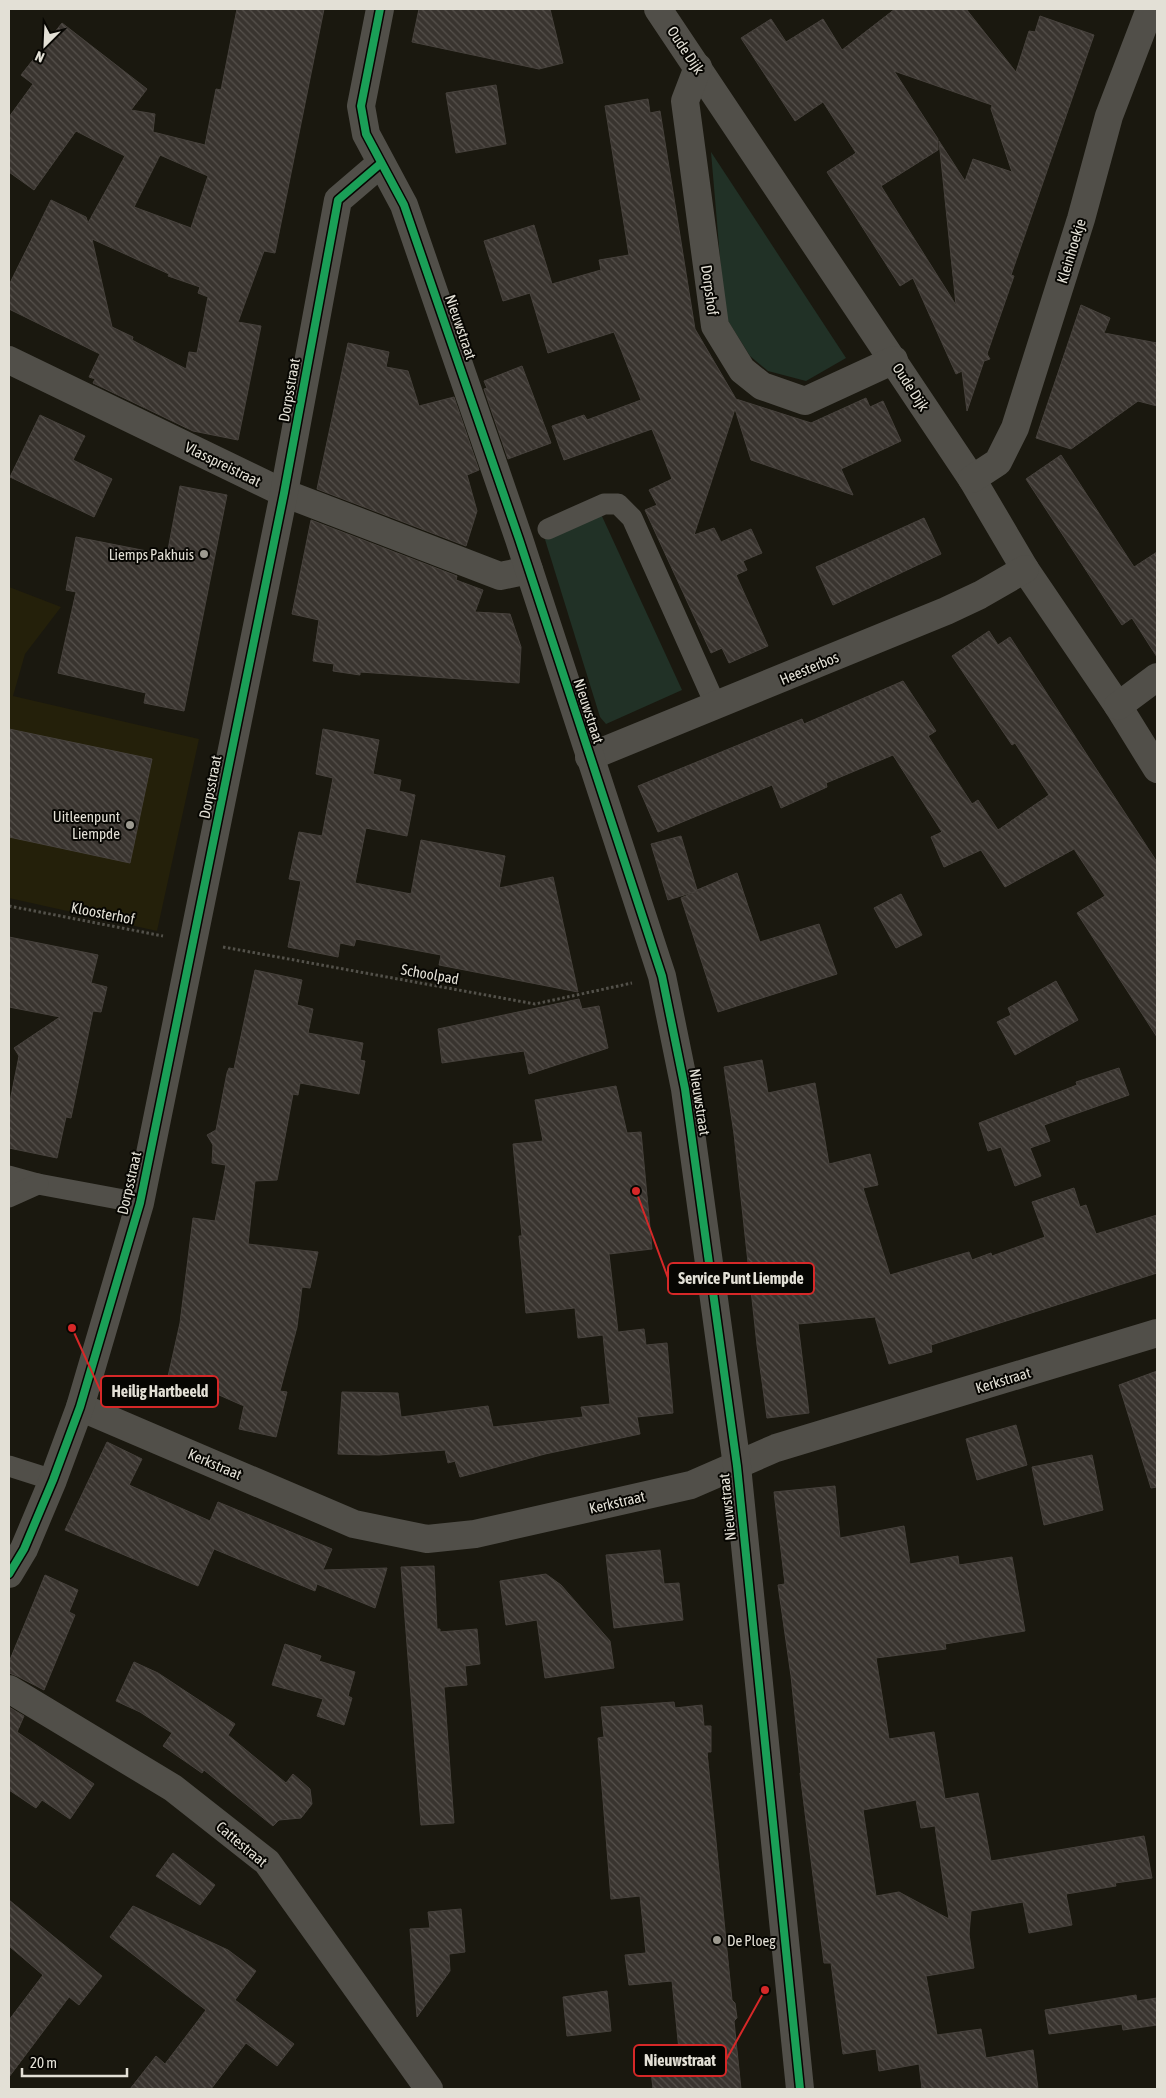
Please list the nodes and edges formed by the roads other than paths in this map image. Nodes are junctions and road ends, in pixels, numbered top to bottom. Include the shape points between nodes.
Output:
1 (380, 9) edge
2 (658, 9) edge
3 (1150, 9) edge
4 (698, 67) junction
5 (380, 164) junction
6 (9, 360) edge
7 (894, 360) junction
8 (972, 479) junction
9 (284, 493) junction
10 (548, 529) dead end
11 (1024, 569) junction
12 (529, 570) junction
13 (1157, 677) edge
14 (716, 706) junction
15 (1118, 706) junction
16 (589, 757) junction
17 (1157, 769) edge
18 (9, 1176) edge
19 (38, 1184) junction
20 (9, 1197) edge
21 (140, 1202) junction
22 (1157, 1333) edge
23 (80, 1407) junction
24 (9, 1466) edge
25 (737, 1466) junction
26 (53, 1480) junction
27 (9, 1574) edge
28 (9, 1689) edge
29 (429, 2089) edge
30 (800, 2089) edge

1 - 5 street via 361,106 366,134
2 - 4 street, Oude Dijk
3 - 8 street, Kleinhoekje via 1109,116 1081,219 1014,428 998,462
4 - 7 street, Oude Dijk
4 - 7 street, Dorpshof via 685,101 715,326 742,370 762,386 805,401
5 - 9 street, Dorpsstraat via 338,200
5 - 12 street, Nieuwstraat via 404,205
6 - 9 street, Vlasspreistraat
7 - 8 street, Oude Dijk
8 - 11 street, Oude Dijk
9 - 12 street, Vlasspreistraat via 500,576
9 - 21 street, Dorpsstraat
10 - 14 lane via 604,504 618,504 632,518
11 - 14 street, Heesterbos via 980,596
11 - 15 street, Oude Dijk
12 - 16 street, Nieuwstraat
13 - 15 street
14 - 16 street, Heesterbos
15 - 17 street, Oude Dijk
16 - 25 street, Nieuwstraat via 662,976 685,1089
18 - 19 lane
19 - 20 lane
19 - 21 lane
21 - 23 street, Dorpsstraat
22 - 25 street, Kerkstraat via 776,1448
23 - 25 street, Kerkstraat via 354,1524 427,1539 475,1534 682,1487
23 - 26 street, Dorpsstraat
24 - 26 lane
25 - 30 street, Nieuwstraat
26 - 27 street, Dorpsstraat via 24,1549
28 - 29 street, Cattestraat via 173,1788 267,1862

